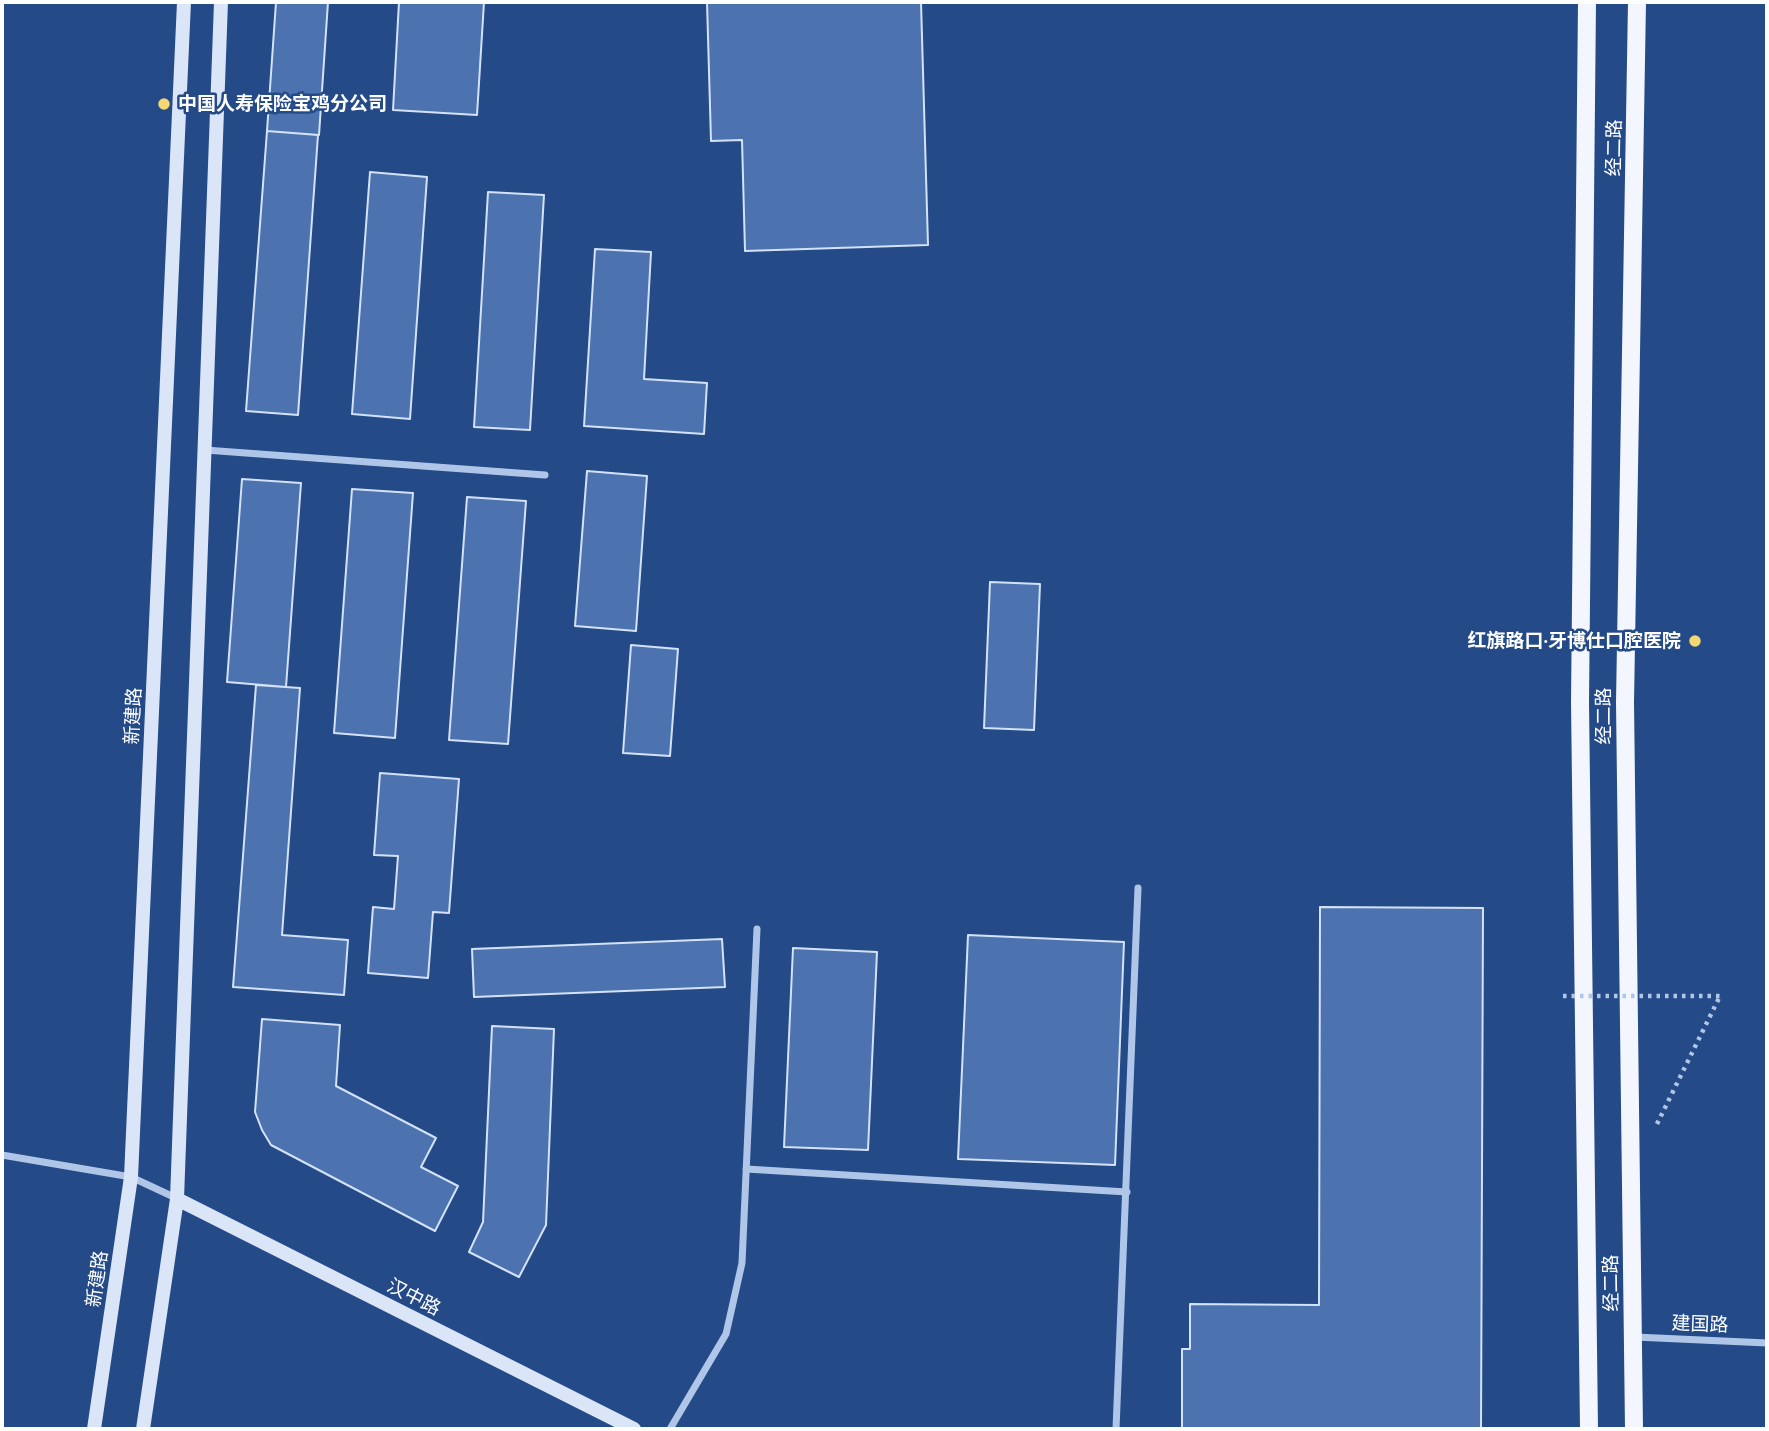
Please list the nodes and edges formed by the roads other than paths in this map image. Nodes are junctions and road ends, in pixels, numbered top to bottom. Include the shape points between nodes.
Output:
1 (184, 2) edge
2 (221, 2) edge
3 (1587, 2) edge
4 (1637, 2) edge
5 (205, 450) junction
6 (545, 475) dead end
7 (1138, 888) dead end
8 (757, 929) dead end
9 (2, 1155) edge
10 (746, 1169) junction
11 (131, 1177) junction
12 (1127, 1192) junction
13 (177, 1199) junction
14 (1632, 1337) junction
15 (1767, 1343) edge
16 (94, 1429) edge
17 (143, 1429) edge
18 (634, 1429) edge
19 (670, 1429) edge
20 (1116, 1429) edge
21 (1589, 1429) edge
22 (1634, 1429) edge

1 - 11 main road, 新建路
2 - 5 main road
3 - 21 main road, 经二路 via 1580,702
4 - 14 main road, 经二路 via 1625,702
5 - 6 street
5 - 13 main road
7 - 12 street
8 - 10 street
9 - 11 street
10 - 12 street
10 - 19 street via 742,1263 726,1334
11 - 13 street
11 - 16 main road, 新建路
12 - 20 street
13 - 17 main road
13 - 18 main road, 汉中路
14 - 15 street, 建国路
14 - 22 main road, 经二路

